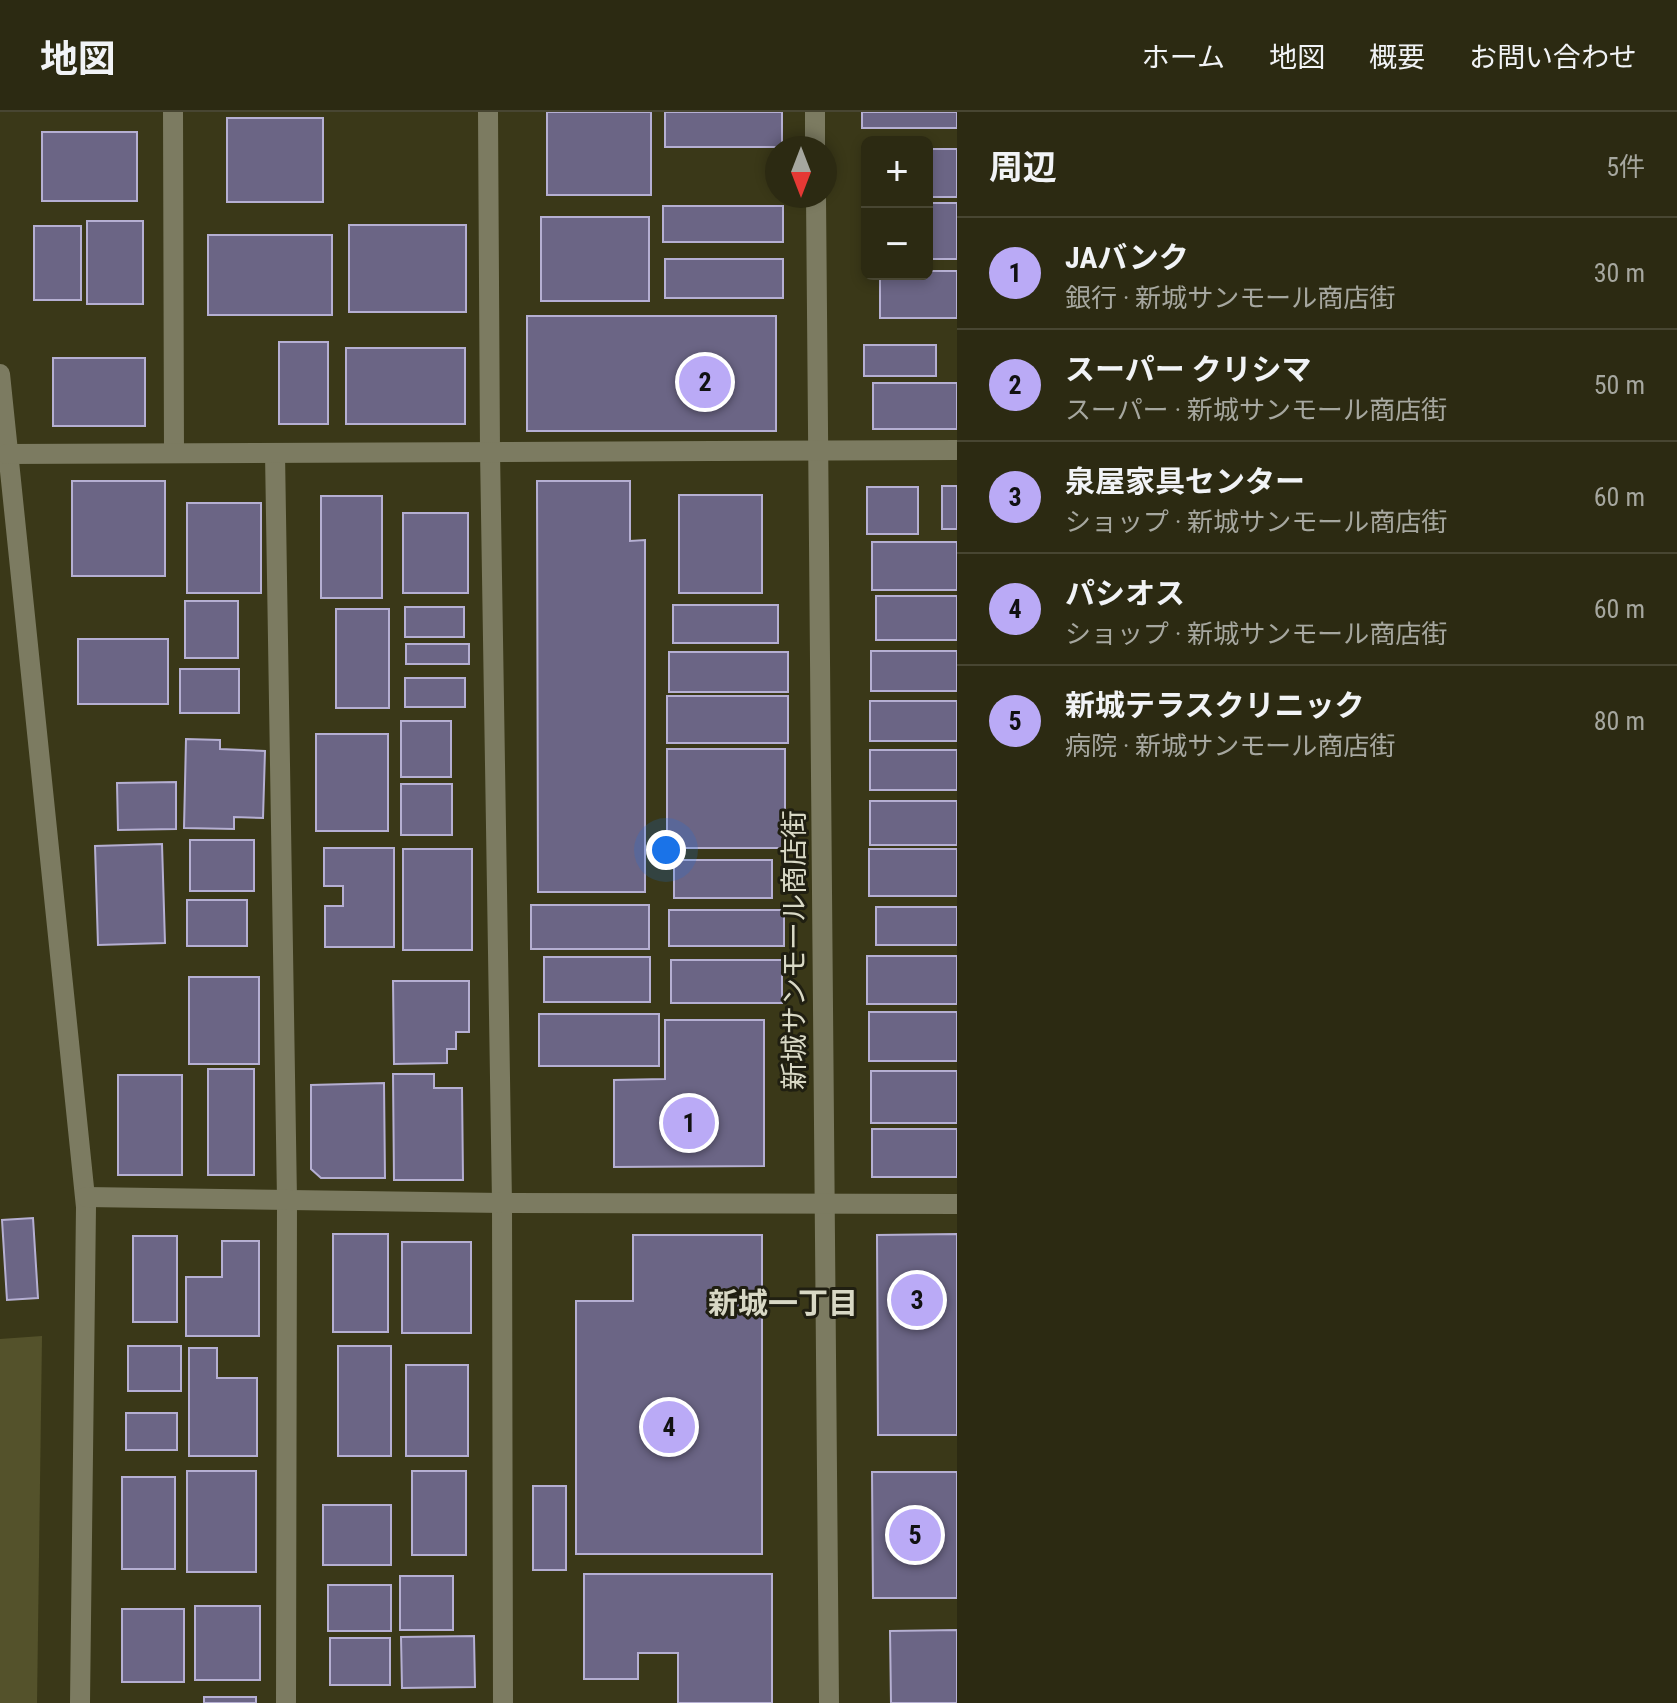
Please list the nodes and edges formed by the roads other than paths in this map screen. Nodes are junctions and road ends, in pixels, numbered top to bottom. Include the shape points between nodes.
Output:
1 (173, 112) edge
2 (488, 112) edge
3 (815, 112) edge
4 (815, 136) edge
5 (816, 208) edge
6 (0, 374) edge
7 (818, 449) junction
8 (957, 450) edge
9 (490, 451) junction
10 (174, 453) junction
11 (275, 453) junction
12 (7, 454) junction
13 (8, 503) edge
14 (86, 1197) junction
15 (287, 1200) junction
16 (502, 1203) junction
17 (824, 1203) junction
18 (957, 1204) edge
19 (80, 1703) edge
20 (286, 1703) edge
21 (503, 1703) edge
22 (829, 1703) edge

1 - 10 street
2 - 9 street
3 - 4 street
5 - 7 street, 新城サンモール商店街
6 - 12 street
7 - 8 street
7 - 9 street
7 - 17 street, 新城サンモール商店街
9 - 11 street
9 - 16 street
10 - 11 street
10 - 12 street
11 - 15 street
12 - 13 street
13 - 14 street
14 - 15 street
14 - 19 street
15 - 16 street
15 - 20 street
16 - 17 street
16 - 21 street
17 - 18 street
17 - 22 street, 新城サンモール商店街

